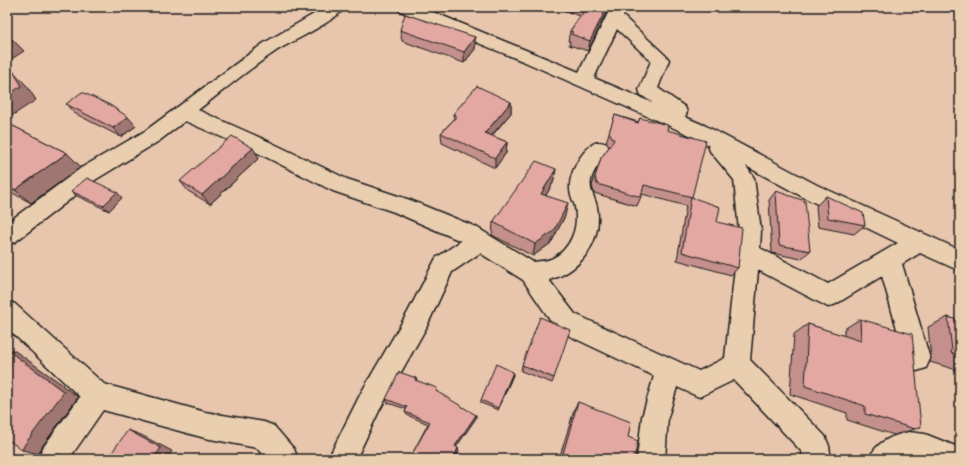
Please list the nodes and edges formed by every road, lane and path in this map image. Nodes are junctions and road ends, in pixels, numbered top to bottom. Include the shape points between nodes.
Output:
1 (313, 7) edge
2 (406, 7) edge
3 (334, 9) edge
4 (617, 12) edge
5 (584, 80) junction
6 (184, 112) junction
7 (710, 137) junction
8 (600, 149) dead end
9 (7, 235) edge
10 (479, 242) junction
11 (919, 242) junction
12 (748, 253) junction
13 (889, 260) junction
14 (960, 261) edge
15 (531, 273) junction
16 (7, 312) edge
17 (917, 359) dead end
18 (737, 365) junction
19 (667, 369) junction
20 (97, 395) junction
21 (52, 459) edge
22 (284, 459) edge
23 (342, 459) edge
24 (651, 459) edge
25 (817, 459) edge
26 (883, 459) edge
27 (952, 459) edge

1 - 3 street
2 - 5 street
3 - 6 street via 270,47
4 - 5 street
4 - 7 street via 660,60 648,90
5 - 7 street
6 - 9 street via 152,136 88,174
6 - 10 street via 340,185 402,206 468,234
7 - 11 street via 810,191
7 - 12 street via 744,178 750,231
8 - 15 street via 588,162 581,182 580,191 586,206 587,223 584,238 575,253 560,265
10 - 15 street
10 - 23 street via 444,265
11 - 13 street
11 - 14 street
12 - 13 street via 828,296
12 - 18 street
13 - 17 street
15 - 19 street via 566,322
16 - 20 street
18 - 19 street via 699,384
18 - 25 street via 815,446
19 - 24 street via 655,416
20 - 21 street
20 - 22 street via 205,425 264,436
26 - 27 street via 892,450 906,444 925,447

